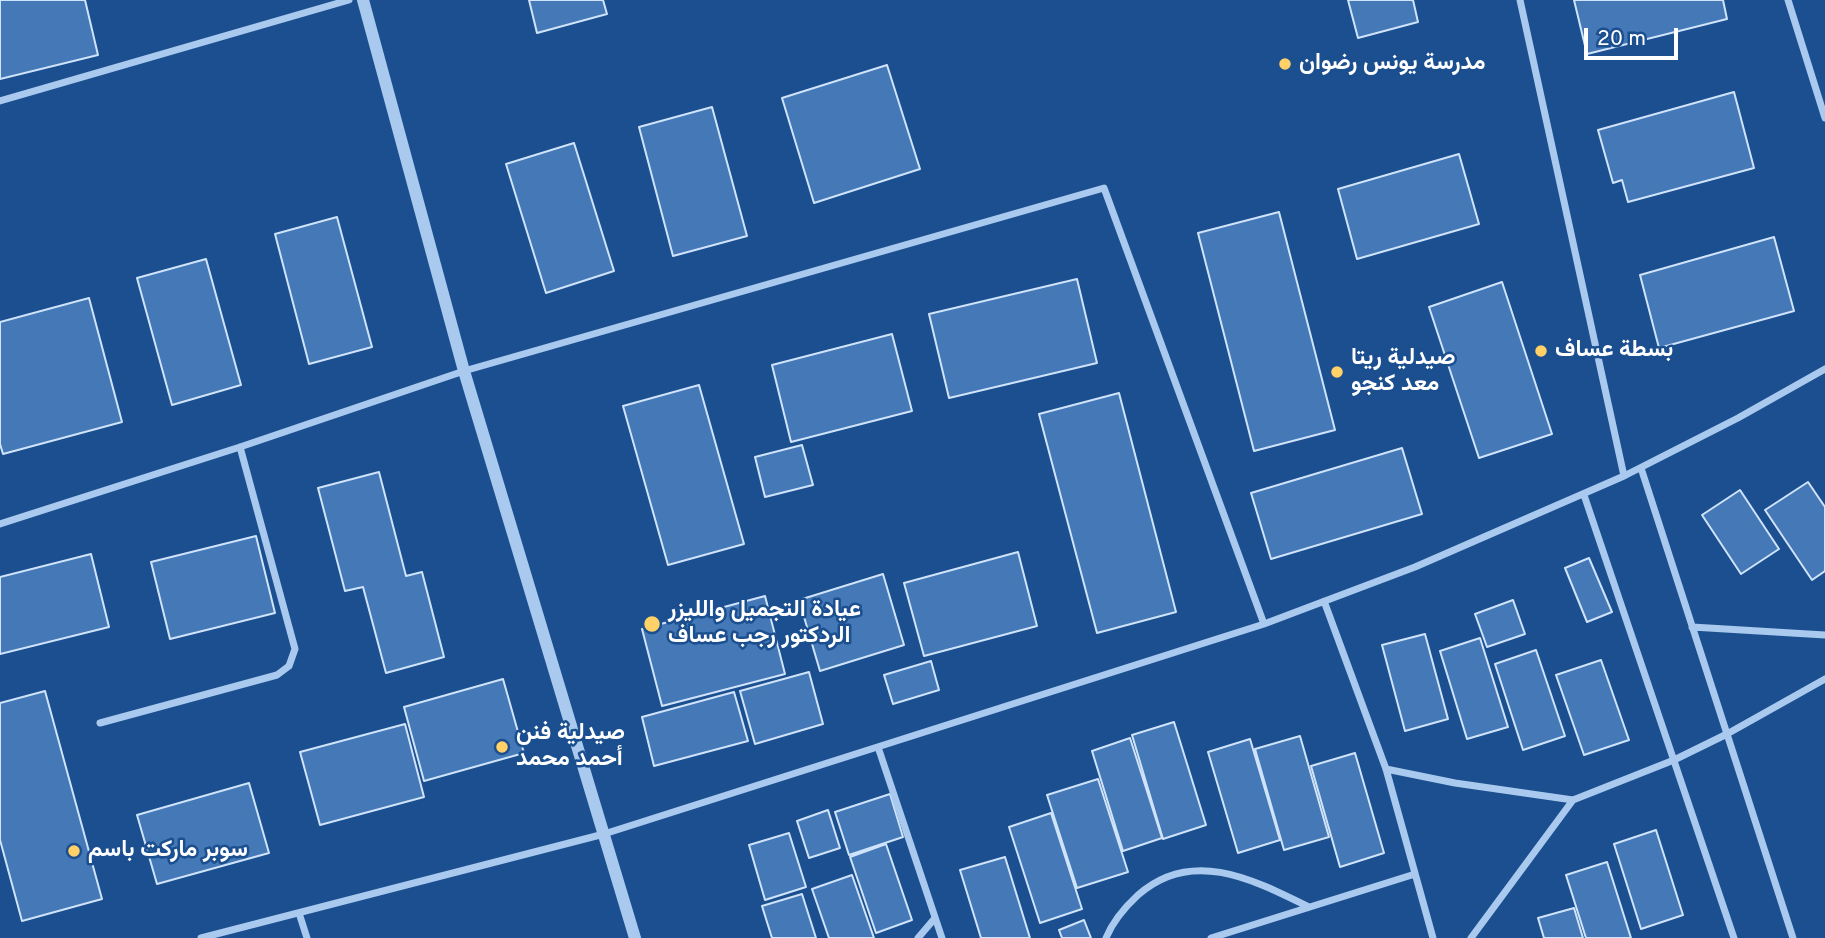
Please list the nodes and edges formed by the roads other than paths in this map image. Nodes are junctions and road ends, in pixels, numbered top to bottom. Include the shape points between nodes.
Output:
1 (349, 0) edge
2 (363, 0) edge
3 (1520, 0) edge
4 (1788, 0) edge
5 (0, 101) edge
6 (1825, 118) edge
7 (1825, 369) edge
8 (464, 371) junction
9 (240, 447) junction
10 (1641, 468) junction
11 (1624, 476) junction
12 (1584, 495) junction
13 (0, 524) edge
14 (1324, 601) junction
15 (1264, 624) junction
16 (1692, 627) junction
17 (1825, 635) edge
18 (1825, 680) edge
19 (100, 723) dead end
20 (1727, 734) junction
21 (878, 747) junction
22 (1674, 760) junction
23 (1386, 769) junction
24 (1573, 800) junction
25 (604, 834) junction
26 (1415, 874) junction
27 (1309, 907) junction
28 (299, 912) junction
29 (936, 918) junction
30 (201, 938) edge
31 (307, 938) edge
32 (635, 938) edge
33 (918, 938) edge
34 (942, 938) edge
35 (1106, 938) edge
36 (1211, 938) edge
37 (1433, 938) edge
38 (1471, 938) edge
39 (1734, 938) edge
40 (1793, 938) edge

1 - 5 street
2 - 8 street
3 - 11 street
4 - 6 street
7 - 10 street
8 - 9 street
8 - 15 street via 1104,188
8 - 25 street
9 - 13 street
9 - 19 street via 295,649 289,666 277,675
10 - 11 street
10 - 16 street
11 - 12 street
12 - 14 street via 1415,568
12 - 22 street
14 - 15 street
14 - 23 street
15 - 21 street
16 - 17 street
16 - 20 street
18 - 20 street
20 - 22 street
20 - 40 street
21 - 25 street
21 - 29 street
22 - 24 street
22 - 39 street
23 - 24 street
23 - 26 street
24 - 38 street
25 - 28 street
25 - 32 street
26 - 27 street
26 - 37 street
27 - 35 street via 1244,877 1213,870 1187,871 1152,883 1112,923
27 - 36 street
28 - 30 street
28 - 31 street
29 - 33 street
29 - 34 street

